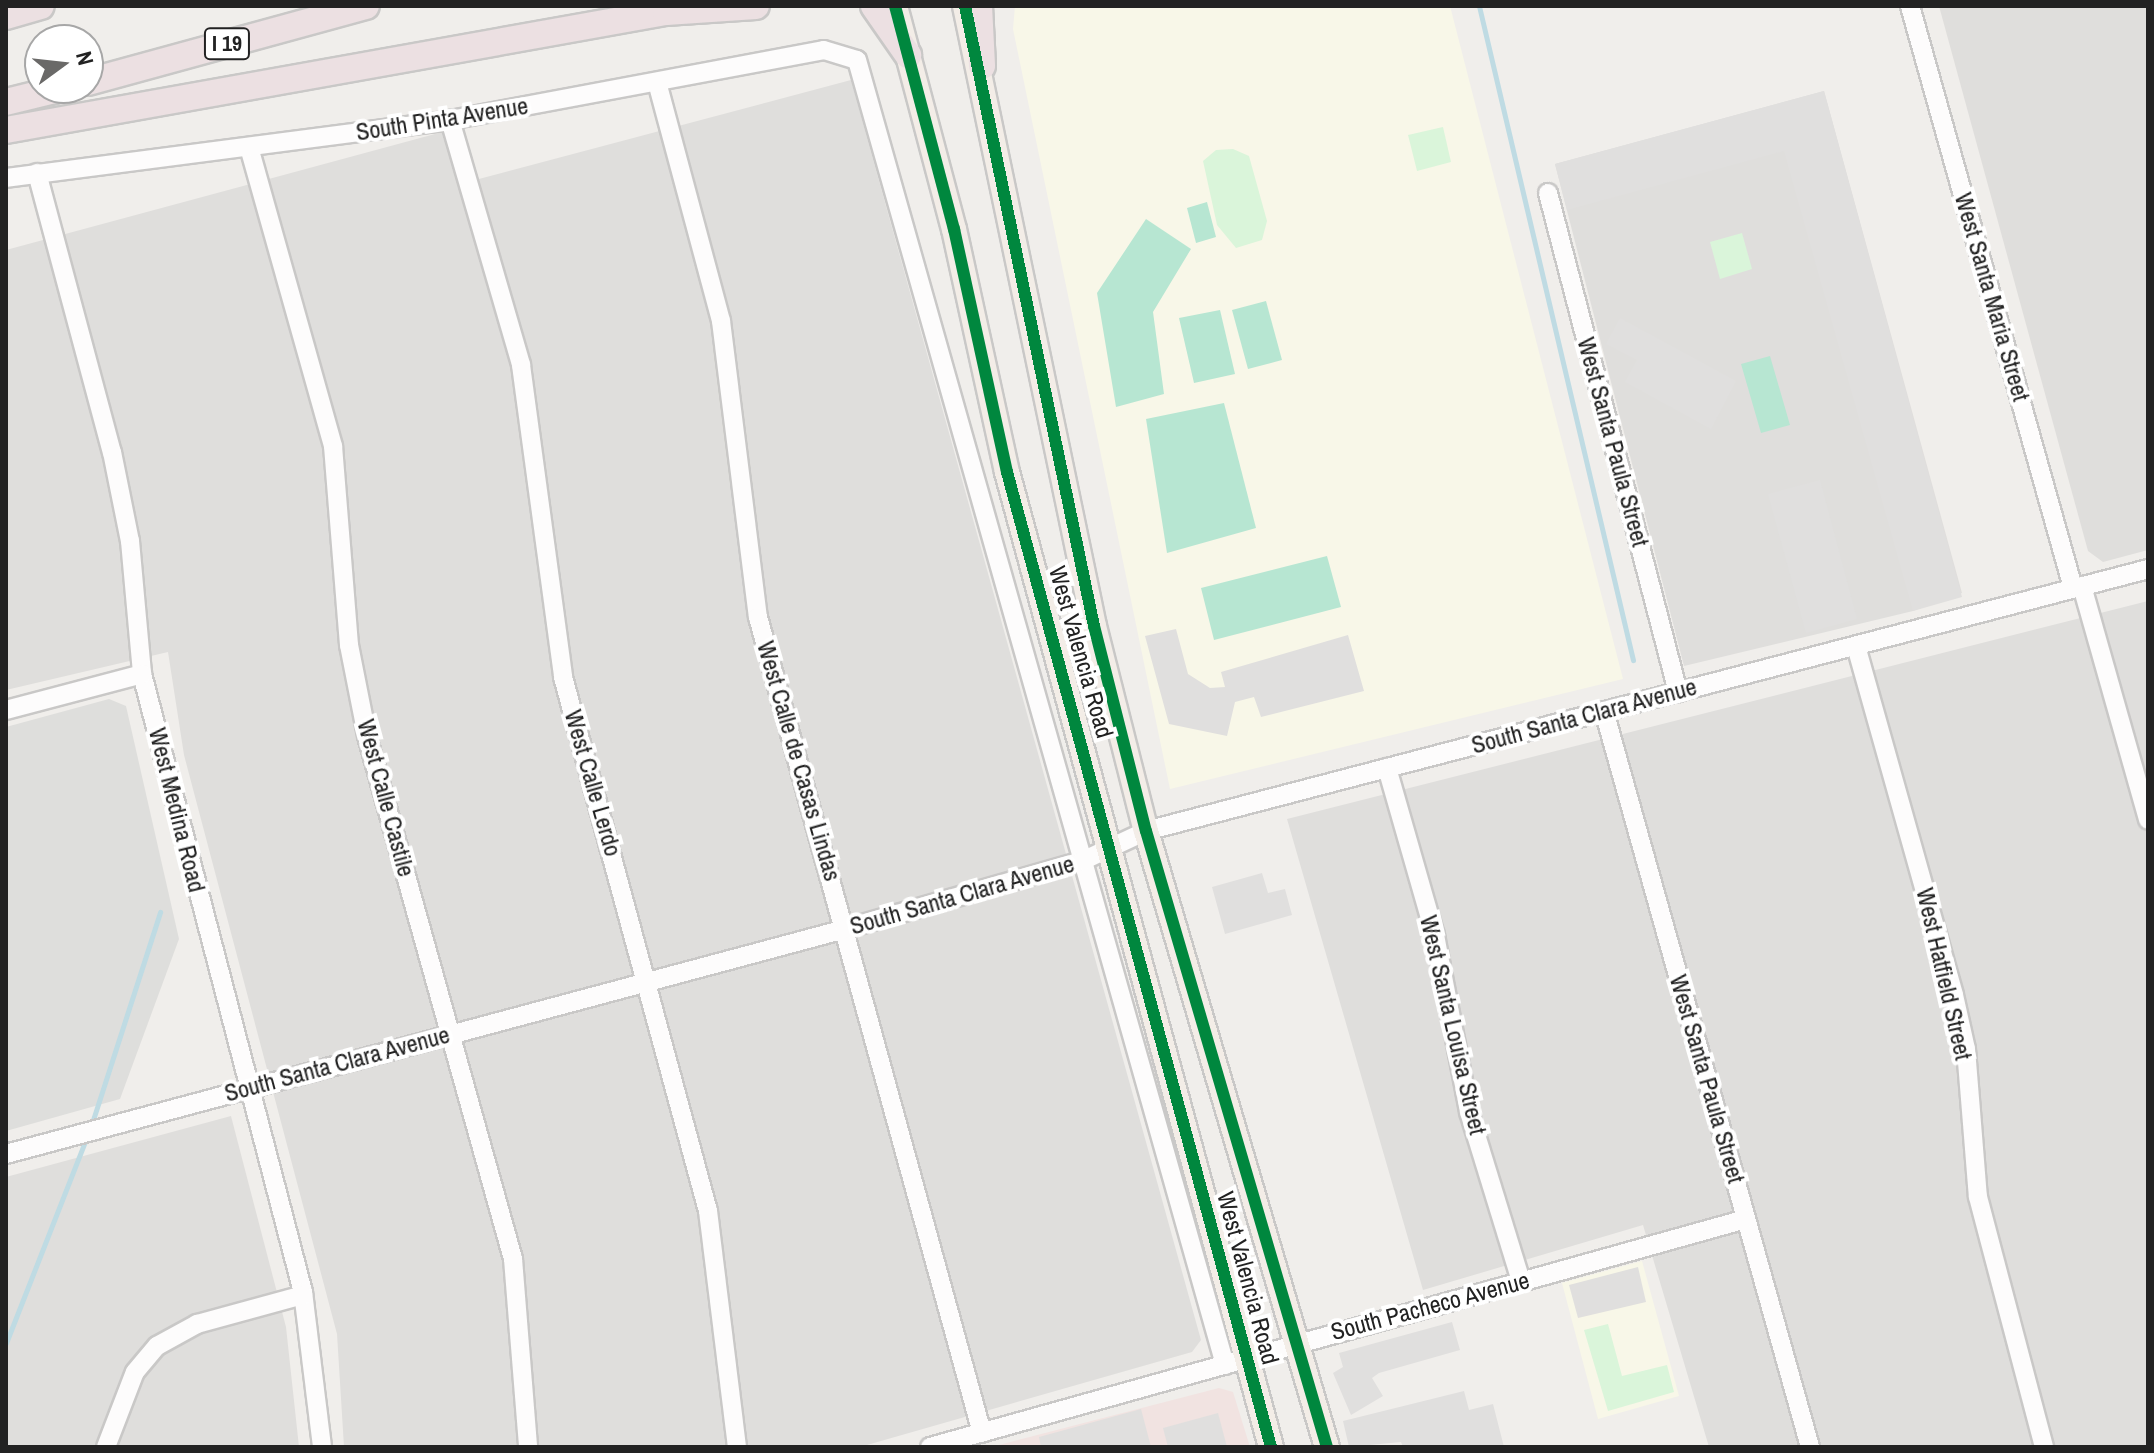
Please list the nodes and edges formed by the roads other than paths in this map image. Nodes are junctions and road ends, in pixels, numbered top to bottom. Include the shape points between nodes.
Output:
1 (41, 6) edge
2 (366, 6) edge
3 (756, 6) edge
4 (874, 6) edge
5 (895, 6) edge
6 (965, 6) edge
7 (979, 6) edge
8 (1910, 6) edge
9 (673, 9) edge
10 (6, 16) edge
11 (908, 55) junction
12 (982, 66) junction
13 (863, 77) joint
14 (104, 78) edge
15 (657, 82) junction
16 (450, 120) junction
17 (6, 130) edge
18 (249, 147) junction
19 (37, 173) junction
20 (6, 178) edge
21 (1548, 193) dead end
22 (2148, 569) edge
23 (2078, 587) junction
24 (1856, 646) junction
25 (142, 674) junction
26 (1678, 692) junction
27 (6, 710) edge
28 (1604, 711) junction
29 (1387, 768) junction
30 (2148, 820) edge
31 (1146, 831) junction
32 (1112, 847) junction
33 (1082, 861) junction
34 (845, 929) junction
35 (648, 980) junction
36 (452, 1033) junction
37 (249, 1088) junction
38 (6, 1154) edge
39 (1746, 1219) junction
40 (1521, 1281) junction
41 (303, 1295) junction
42 (1299, 1342) junction
43 (1236, 1362) junction
44 (982, 1433) junction
45 (106, 1447) edge
46 (322, 1447) edge
47 (528, 1447) edge
48 (737, 1447) edge
49 (930, 1447) edge
50 (1271, 1447) edge
51 (1327, 1447) edge
52 (1810, 1447) edge
53 (2044, 1447) edge

1 - 10 highway
2 - 14 highway, I 19
3 - 9 highway
4 - 11 highway
5 - 11 main road, West Valencia Road
6 - 12 main road, West Valencia Road
7 - 12 highway
8 - 23 street, West Santa Maria Street
9 - 17 highway
11 - 32 main road, West Valencia Road via 1007,472
12 - 31 main road, West Valencia Road via 1094,626
13 - 15 street, South Pinta Avenue via 857,60 824,50
13 - 33 street, West Valencia Road
15 - 16 street, South Pinta Avenue
15 - 34 street, West Calle de Casas Lindas via 721,321 758,617
16 - 18 street, South Pinta Avenue
16 - 35 street, West Calle Lerdo via 521,365 563,677
18 - 19 street, South Pinta Avenue
18 - 36 street, West Calle Castile via 333,446 349,645 367,736
19 - 20 street, South Pinta Avenue
19 - 25 street, West Medina Road via 112,452 130,541
21 - 26 street, West Santa Paula Street
22 - 23 street, South Santa Clara Avenue
23 - 24 street, South Santa Clara Avenue
23 - 30 street, West Santa Maria Street
24 - 26 street, South Santa Clara Avenue
24 - 53 street, West Hatfield Street via 1954,995 1966,1049 1978,1197
25 - 27 street
25 - 37 street, West Medina Road
26 - 28 street, South Santa Clara Avenue
28 - 29 street, South Santa Clara Avenue
28 - 39 street, West Santa Paula Street
29 - 31 street, South Santa Clara Avenue
29 - 40 street, West Santa Louisa Street via 1435,935 1469,1112
31 - 32 street, South Santa Clara Avenue
31 - 42 main road, West Valencia Road
32 - 33 street, South Santa Clara Avenue
32 - 43 main road, West Valencia Road
33 - 34 street, South Santa Clara Avenue
33 - 43 street, West Valencia Road
34 - 35 street, South Santa Clara Avenue
34 - 44 street, West Calle de Casas Lindas
35 - 36 street, South Santa Clara Avenue
35 - 48 street, West Calle Lerdo via 708,1211
36 - 37 street, South Santa Clara Avenue
36 - 47 street, West Calle Castile via 513,1259
37 - 38 street, South Santa Clara Avenue
37 - 41 street, West Medina Road
39 - 40 street, South Pacheco Avenue
39 - 52 street, West Santa Paula Street
40 - 42 street, South Pacheco Avenue
41 - 45 street via 197,1324 157,1346 135,1372
41 - 46 street, West Medina Road
42 - 43 street, South Pacheco Avenue
42 - 51 main road, West Valencia Road
43 - 44 street, South Pacheco Avenue
43 - 50 main road, West Valencia Road
44 - 49 street, South Pacheco Avenue

